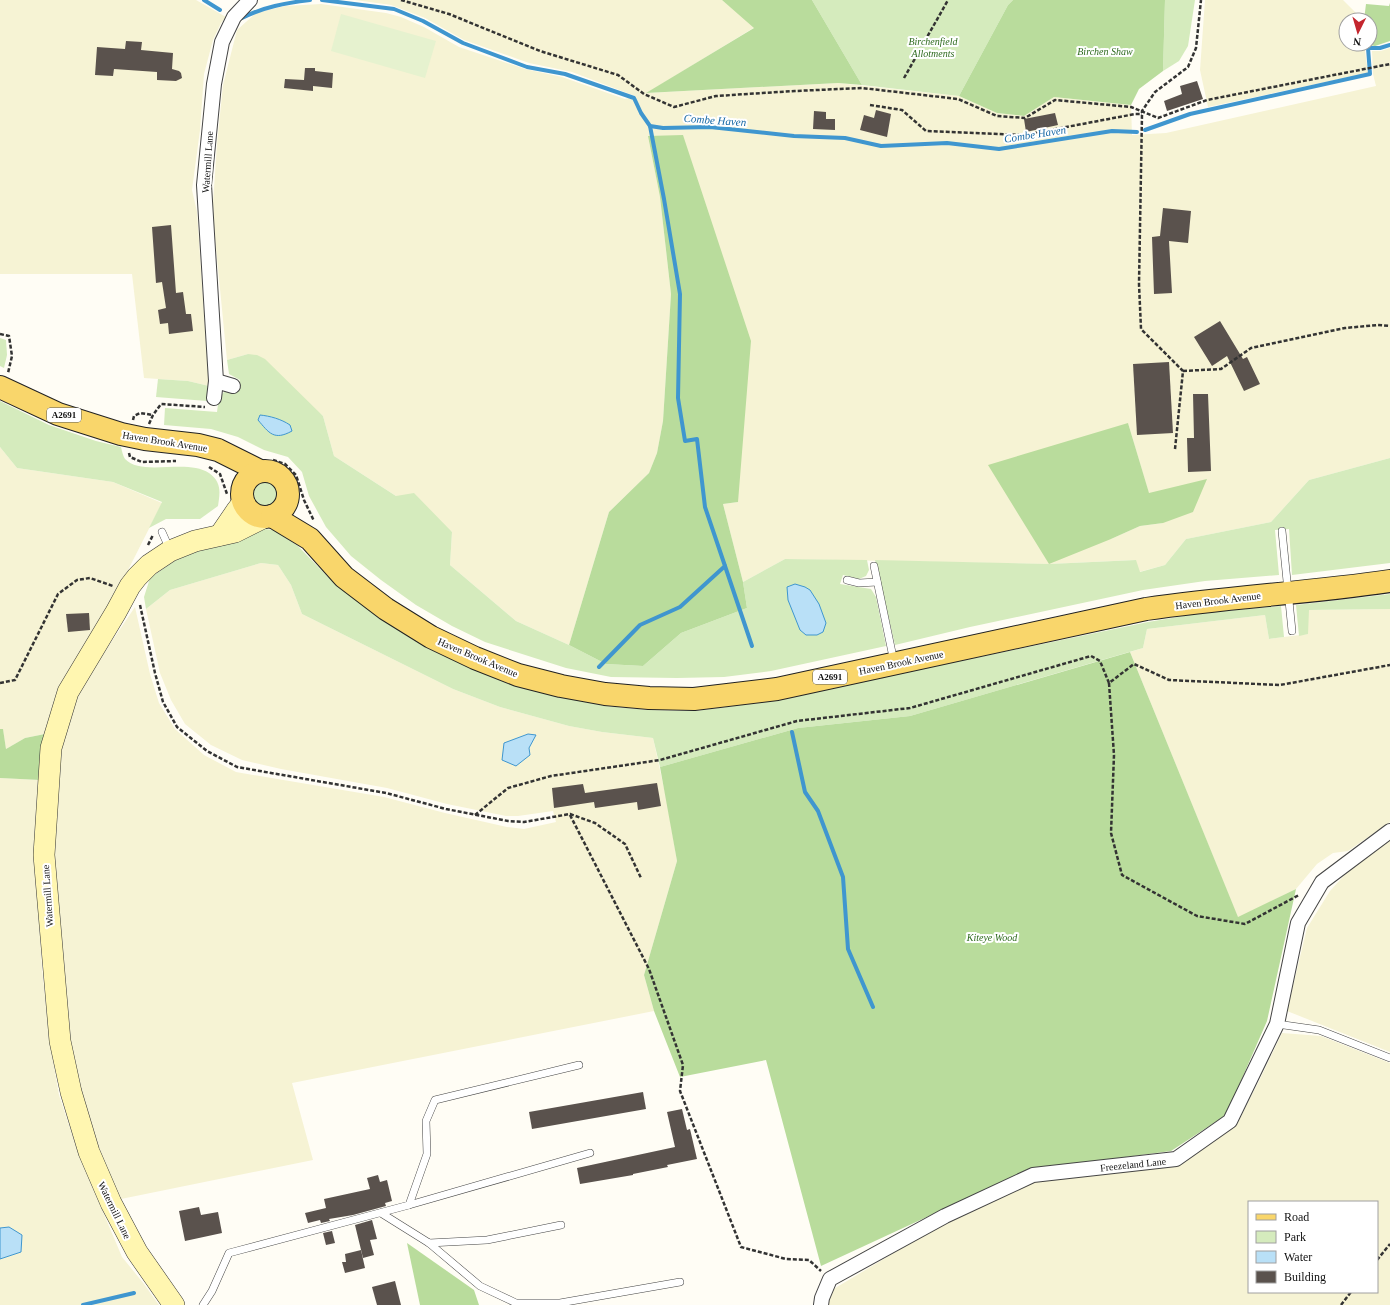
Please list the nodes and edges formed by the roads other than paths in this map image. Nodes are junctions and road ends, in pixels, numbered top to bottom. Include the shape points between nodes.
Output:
1 (250, 0) edge
2 (216, 381) junction
3 (3, 383) edge
4 (232, 386) dead end
5 (214, 398) road end
6 (211, 456) junction
7 (264, 465) junction
8 (288, 491) junction
9 (237, 497) junction
10 (268, 516) junction
11 (1282, 531) dead end
12 (162, 532) dead end
13 (314, 533) junction
14 (220, 535) junction
15 (170, 551) junction
16 (874, 566) dead end
17 (846, 580) dead end
18 (1390, 581) edge
19 (877, 582) junction
20 (1288, 593) junction
21 (1292, 631) dead end
22 (895, 664) junction
23 (1390, 831) edge
24 (1277, 1024) junction
25 (1390, 1058) edge
26 (579, 1066) dead end
27 (590, 1153) dead end
28 (408, 1205) junction
29 (381, 1213) junction
30 (561, 1225) dead end
31 (429, 1243) junction
32 (680, 1282) dead end
33 (174, 1305) edge
34 (203, 1305) edge
35 (821, 1305) edge

1 - 2 street, Watermill Lane via 234,17 222,42 214,84 204,185
2 - 4 street
2 - 5 street, Watermill Lane
3 - 6 main road, Haven Brook Avenue / A2691 via 58,414 121,434 198,445
6 - 7 main road, Haven Brook Avenue / A2691
6 - 9 main road, Haven Brook Avenue
7 - 8 main road via 267,470 284,480
7 - 9 main road via 244,482
8 - 10 main road via 283,508 278,513
8 - 13 main road, Haven Brook Avenue / A2691
9 - 10 main road via 252,513
9 - 14 street via 237,510
10 - 13 main road, Haven Brook Avenue / A2691
10 - 14 street, Watermill Lane via 235,532
11 - 20 lane
12 - 15 lane
13 - 22 main road, Haven Brook Avenue / A2691 via 344,577 386,609 431,637 518,675 561,686 612,695 694,699 777,689
14 - 15 street, Watermill Lane
15 - 33 street, Watermill Lane via 149,565 130,586 68,692 51,748 44,855 60,1040 71,1092 89,1152 111,1203 137,1252
16 - 19 lane
17 - 19 lane via 858,583
18 - 20 main road, Haven Brook Avenue / A2691
19 - 22 lane
20 - 21 lane
20 - 22 main road, Haven Brook Avenue / A2691 via 1146,609
23 - 24 street, Freezeland Lane via 1322,882 1298,923
24 - 25 lane via 1319,1030
24 - 35 street, Freezeland Lane via 1230,1121 1176,1159 1033,1174 945,1216 830,1279
26 - 28 lane via 435,1100 426,1121 427,1154
27 - 28 lane
28 - 29 lane
29 - 31 lane
29 - 34 lane via 229,1253
30 - 31 lane via 487,1240
31 - 32 lane via 480,1286 516,1303 560,1303

